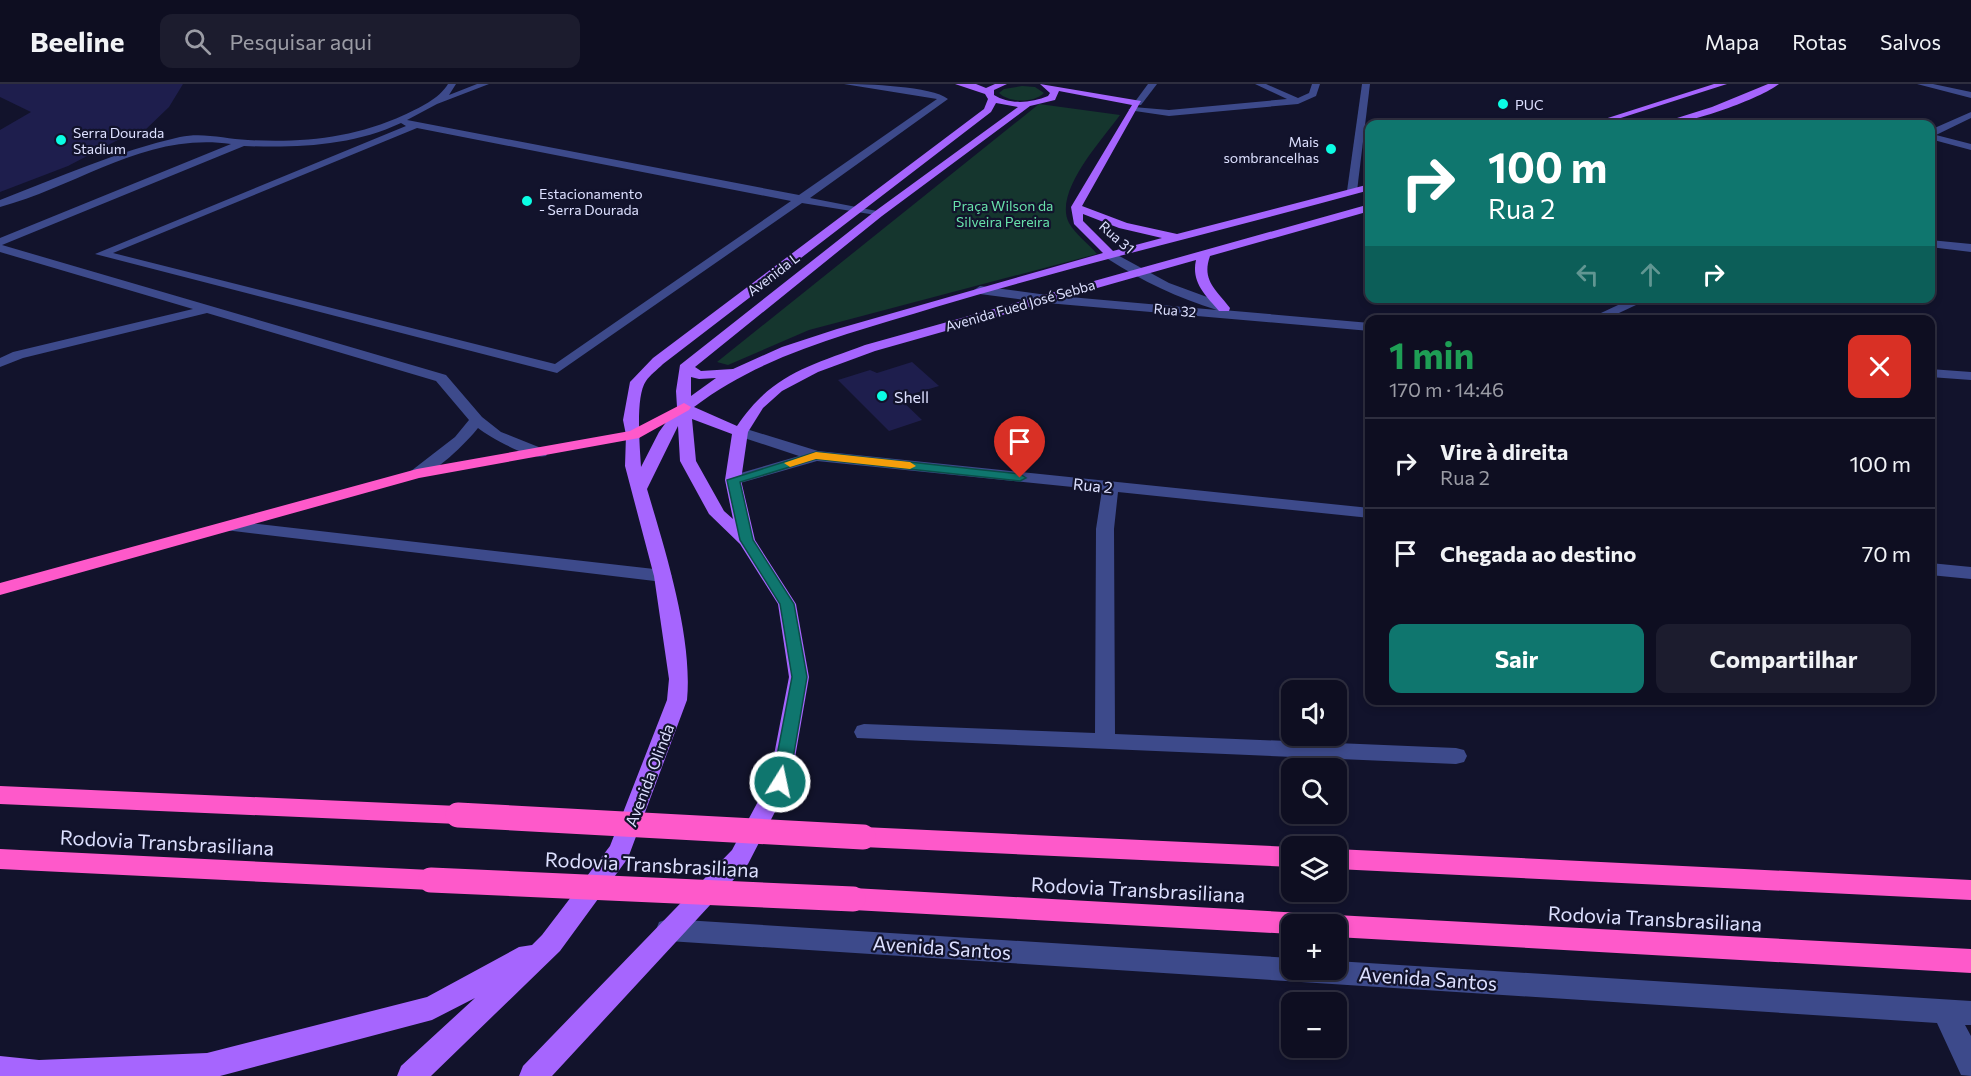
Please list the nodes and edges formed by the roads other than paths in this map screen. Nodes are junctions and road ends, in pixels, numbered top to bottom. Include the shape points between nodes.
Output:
1 (466, 84) edge
2 (485, 84) edge
3 (848, 84) edge
4 (959, 84) edge
5 (1003, 84) edge
6 (1153, 84) edge
7 (1259, 84) edge
8 (1316, 84) edge
9 (1366, 84) edge
10 (1723, 84) edge
11 (1775, 84) edge
12 (1921, 84) edge
13 (1043, 85) edge
14 (450, 87) edge
15 (1971, 95) edge
16 (990, 96) junction
17 (1046, 101) junction
18 (1298, 101) junction
19 (1028, 104) junction
20 (1136, 106) junction
21 (426, 107) junction
22 (1971, 115) edge
23 (1607, 120) edge
24 (1681, 120) edge
25 (398, 122) junction
26 (416, 125) junction
27 (1935, 133) edge
28 (1935, 136) edge
29 (244, 143) junction
30 (1971, 147) edge
31 (1365, 187) edge
32 (1352, 191) junction
33 (803, 199) junction
34 (0, 204) edge
35 (1076, 207) junction
36 (1365, 208) edge
37 (858, 210) junction
38 (878, 214) junction
39 (1180, 237) junction
40 (0, 242) edge
41 (1935, 244) edge
42 (0, 248) edge
43 (1971, 248) edge
44 (1205, 252) junction
45 (1112, 256) junction
46 (1135, 272) junction
47 (980, 290) junction
48 (1047, 299) junction
49 (1633, 303) edge
50 (210, 308) junction
51 (1224, 308) junction
52 (1604, 315) edge
53 (1266, 318) junction
54 (1365, 327) edge
55 (0, 363) edge
56 (685, 368) junction
57 (739, 372) junction
58 (1935, 373) edge
59 (1971, 376) edge
60 (684, 407) junction
61 (477, 420) junction
62 (740, 432) junction
63 (634, 435) junction
64 (540, 453) junction
65 (816, 456) junction
66 (417, 474) junction
67 (733, 480) junction
68 (1111, 487) junction
69 (639, 489) junction
70 (1365, 512) edge
71 (231, 526) junction
72 (746, 540) junction
73 (1935, 569) edge
74 (1971, 573) edge
75 (663, 576) junction
76 (0, 589) edge
77 (864, 732) dead end
78 (1105, 742) junction
79 (1456, 756) dead end
80 (0, 795) edge
81 (1281, 856) edge
82 (0, 859) edge
83 (1347, 860) edge
84 (1971, 890) edge
85 (1281, 923) edge
86 (1347, 927) edge
87 (668, 930) junction
88 (551, 943) junction
89 (1971, 961) edge
90 (1944, 1010) junction
91 (1971, 1013) edge
92 (1971, 1065) edge
93 (0, 1070) edge
94 (40, 1075) edge
95 (411, 1076) edge
96 (533, 1076) edge

1 - 14 street
2 - 21 street
3 - 33 street via 944,99
4 - 16 main road via 974,86
5 - 16 main road
6 - 20 street
7 - 18 street
8 - 18 street via 1313,94
9 - 32 street
10 - 23 main road
11 - 24 main road
12 - 15 street
13 - 17 main road via 1056,92
13 - 20 main road
14 - 21 street
16 - 19 main road via 1008,103
16 - 37 main road, Avenida L via 988,110
17 - 19 main road
17 - 20 main road
18 - 20 street via 1169,113
19 - 38 main road, Avenida L
20 - 35 main road
21 - 25 street
22 - 27 street
25 - 26 street
25 - 29 street via 343,140
26 - 33 street
26 - 33 street via 101,254 556,369
28 - 30 street
29 - 34 street via 183,139 119,157
29 - 40 street
31 - 32 main road, Avenida Fued José Sebba
32 - 39 main road, Avenida Fued José Sebba
33 - 37 street
35 - 39 main road via 1134,230
35 - 45 main road, Rua 31 via 1078,222
36 - 44 main road, Avenida Fued José Sebba
37 - 38 street
37 - 63 main road, Avenida L via 665,355 637,382 630,420
38 - 56 main road, Avenida L
39 - 45 main road, Avenida Fued José Sebba
41 - 43 street
42 - 50 street
44 - 46 main road, Avenida Fued José Sebba
44 - 51 main road via 1198,269 1199,279
45 - 46 street, Rua 31
45 - 47 main road, Avenida Fued José Sebba
46 - 48 main road, Avenida Fued José Sebba
46 - 51 street, Rua 31
47 - 48 street, Rua 32
47 - 57 main road, Avenida Fued José Sebba via 790,348
48 - 53 street, Rua 32
48 - 62 main road, Avenida Fued José Sebba via 870,348 813,369 777,388 758,405
49 - 52 street
50 - 55 street via 18,355
50 - 61 street via 441,378
51 - 53 street, Rua 31
53 - 54 street, Rua 32
56 - 57 main road via 699,375
56 - 60 main road
57 - 60 main road, Avenida Fued José Sebba
58 - 59 street
60 - 62 main road
60 - 63 highway
60 - 69 main road
60 - 72 main road via 688,461 717,514
61 - 64 street via 496,435
61 - 66 street via 460,440
62 - 65 street, Rua 2
62 - 67 main road, Avenida Fued José Sebba
63 - 64 highway
63 - 69 main road, Avenida L via 633,466
64 - 66 highway
65 - 67 street, Rua 2
65 - 68 street, Rua 2
66 - 71 highway
67 - 72 main road
68 - 70 street, Rua 2
68 - 78 street via 1105,530
69 - 75 main road, Avenida Olinda
71 - 75 street
71 - 76 highway
72 - 87 main road via 787,604 799,677 780,782 740,857
73 - 74 street
75 - 88 main road, Avenida Olinda via 679,679 677,700 620,851
77 - 78 street
78 - 79 street
80 - 81 highway, bridge
82 - 85 highway, Rodovia Transbrasiliana, bridge
83 - 84 highway
86 - 89 highway, Rodovia Transbrasiliana
87 - 90 street, Avenida Santos
87 - 96 main road
88 - 94 main road via 432,1008 207,1066
88 - 95 main road, Avenida Olinda
90 - 91 street, Avenida Santos
90 - 92 street
93 - 94 main road

